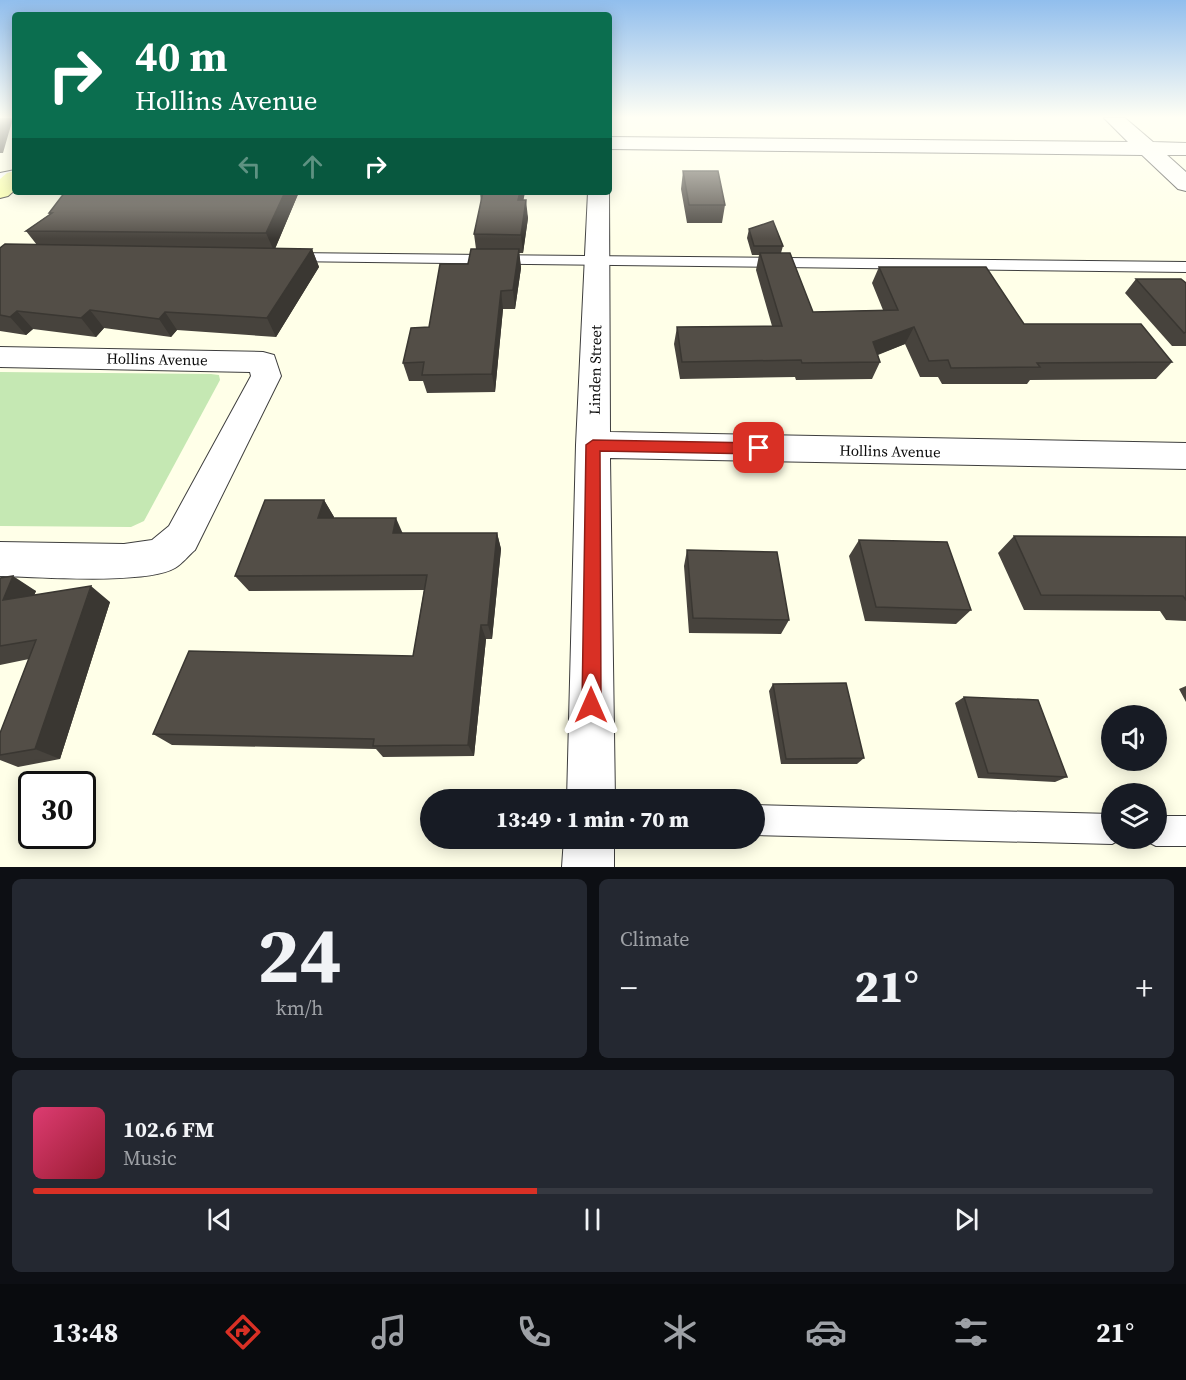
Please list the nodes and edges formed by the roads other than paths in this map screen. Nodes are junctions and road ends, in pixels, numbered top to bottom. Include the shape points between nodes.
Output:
1 (1158, 158) edge
2 (12, 179) edge
3 (1186, 184) edge
4 (0, 191) edge
5 (598, 195) edge
6 (275, 258) edge
7 (597, 261) junction
8 (1186, 267) edge
9 (0, 357) edge
10 (593, 445) junction
11 (1186, 456) edge
12 (0, 559) edge
13 (591, 789) edge
14 (765, 820) edge
15 (1101, 829) edge
16 (1167, 831) edge
17 (1186, 831) edge
18 (589, 849) edge
19 (588, 867) edge

1 - 3 street
2 - 4 street
5 - 7 street, Linden Street
6 - 7 lane
7 - 8 lane
7 - 10 street, Linden Street
9 - 12 street, Hollins Avenue via 263,362 266,376 182,538 161,556 124,561
10 - 11 street, Hollins Avenue
10 - 13 street, Linden Street
14 - 15 lane
16 - 17 lane
18 - 19 street

